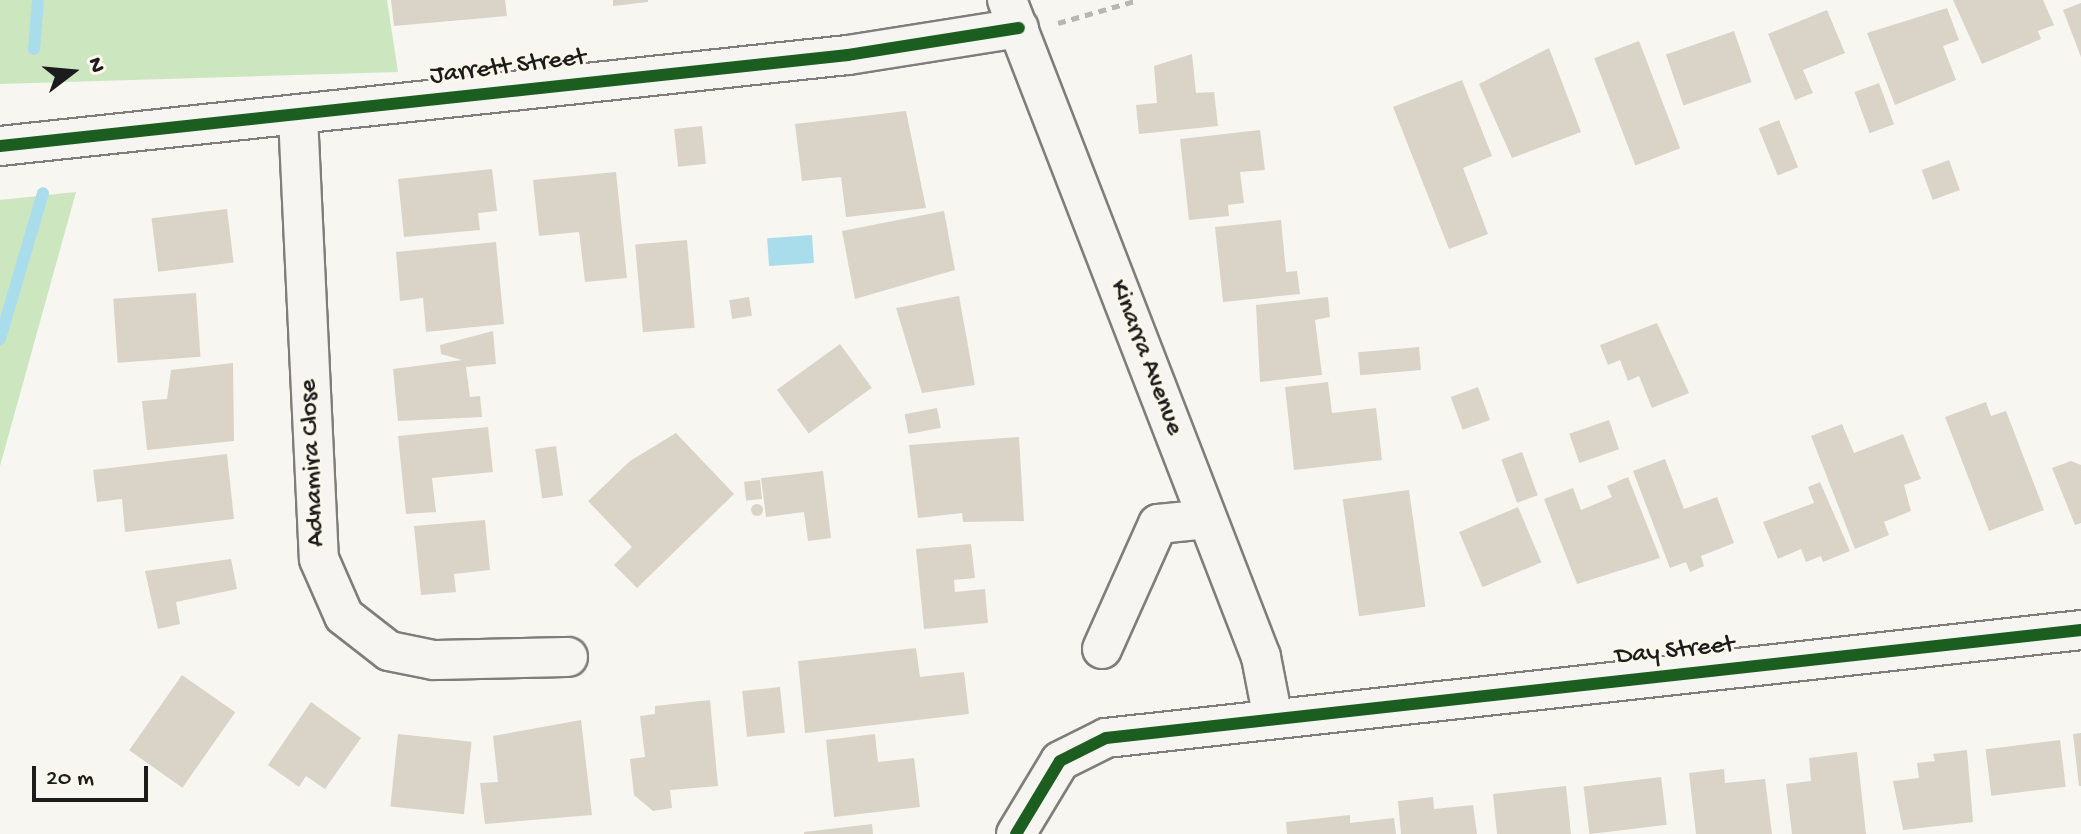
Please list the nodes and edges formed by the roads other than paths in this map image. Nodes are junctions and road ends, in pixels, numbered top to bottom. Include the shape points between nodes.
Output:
1 (1013, 14) edge
2 (298, 116) junction
3 (0, 146) edge
4 (1207, 519) junction
5 (2081, 630) edge
6 (1102, 649) dead end
7 (568, 657) dead end
8 (1273, 719) junction
9 (1016, 834) edge

1 - 2 street, Jarrett Street via 930,45
1 - 4 street, Kinarra Avenue
2 - 3 street, Jarrett Street
2 - 7 street, Adnamira Close via 319,559 344,616 389,651 434,660
4 - 6 street via 1158,524
4 - 8 street, Kinarra Avenue via 1261,657
5 - 8 street, Day Street
8 - 9 street, Day Street via 1106,738 1060,761

